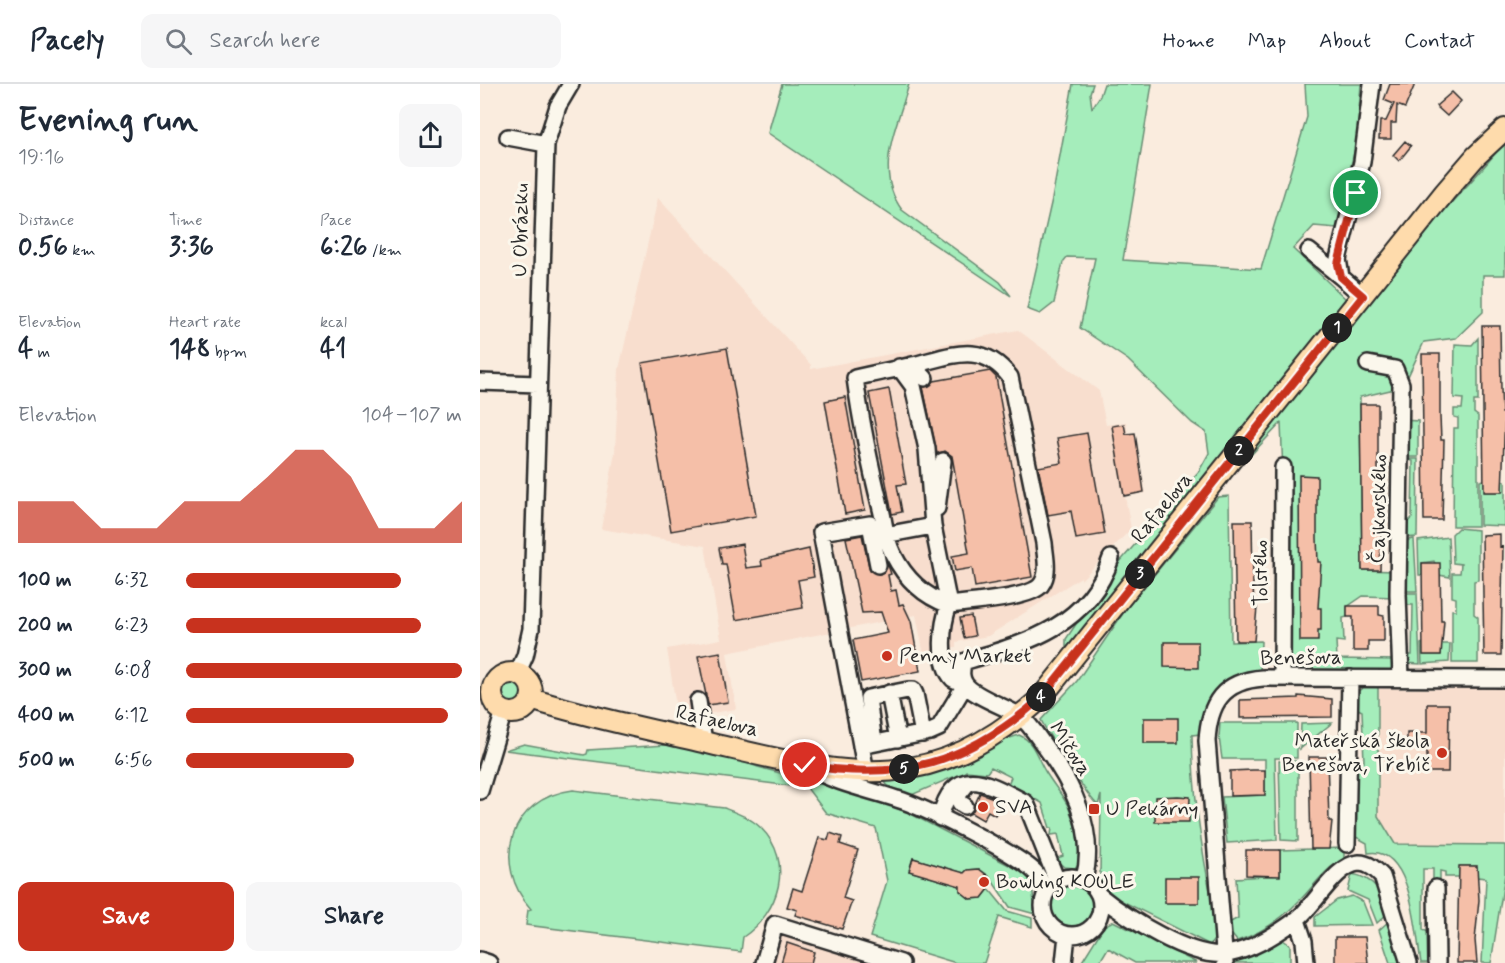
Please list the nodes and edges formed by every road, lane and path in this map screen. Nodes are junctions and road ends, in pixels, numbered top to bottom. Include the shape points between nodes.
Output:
1 (571, 84) edge
2 (1372, 84) edge
3 (1505, 129) edge
4 (508, 137) dead end
5 (546, 144) junction
6 (1309, 251) dead end
7 (1341, 277) junction
8 (1363, 296) junction
9 (1368, 364) dead end
10 (906, 366) junction
11 (925, 378) dead end
12 (480, 382) edge
13 (538, 384) junction
14 (943, 461) dead end
15 (1283, 467) dead end
16 (933, 526) junction
17 (885, 535) junction
18 (1111, 558) dead end
19 (878, 565) dead end
20 (949, 605) junction
21 (517, 674) junction
22 (1282, 678) junction
23 (1350, 678) junction
24 (1401, 678) junction
25 (1505, 679) edge
26 (487, 684) edge
27 (965, 686) junction
28 (889, 693) junction
29 (531, 699) junction
30 (698, 701) dead end
31 (504, 711) junction
32 (1020, 716) junction
33 (923, 734) junction
34 (898, 739) junction
35 (704, 742) junction
36 (867, 745) junction
37 (805, 765) junction
38 (866, 772) junction
39 (969, 782) junction
40 (480, 791) edge
41 (965, 806) dead end
42 (940, 818) junction
43 (1347, 844) dead end
44 (1084, 879) junction
45 (1051, 886) junction
46 (1436, 888) dead end
47 (1100, 896) junction
48 (1099, 916) junction
49 (1128, 919) junction
50 (1297, 920) junction
51 (1067, 934) junction
52 (1225, 959) edge
53 (480, 960) edge
54 (489, 963) edge
55 (764, 963) edge
56 (901, 963) edge
57 (1064, 963) edge
58 (1306, 963) edge
59 (1409, 963) edge
60 (1437, 963) edge

1 - 5 street, U Obrázku via 558,106
2 - 7 street via 1362,162 1338,255
3 - 8 main road, Rafaelova via 1445,192
4 - 5 street
5 - 13 street, U Obrázku
6 - 7 street
7 - 8 street
8 - 32 main road, Rafaelova via 1040,699
9 - 24 street, Čajkovského via 1395,369 1401,384
10 - 11 street
10 - 16 street via 927,449
10 - 17 street via 855,378 861,419 884,507
10 - 20 street via 968,352 981,361 987,356 1010,377 1044,543 1047,571 1041,585 1025,593 1008,591
12 - 13 street
13 - 21 street, U Obrázku via 531,629
14 - 16 street
15 - 22 street, Tolstého
16 - 17 street
16 - 20 street
17 - 20 street via 909,580 924,593
18 - 27 street via 1096,589 1076,613 1057,627 1036,639 963,662
19 - 36 street via 870,524 821,532
20 - 27 street via 941,626 945,666 953,679
21 - 26 main road via 505,674
21 - 29 main road via 527,681
22 - 23 street, Benešova
22 - 52 street, Benešova via 1234,684 1220,697 1208,723
23 - 24 street, Benešova
23 - 43 street
24 - 25 street, Benešova
26 - 31 main road
27 - 32 street
27 - 33 street via 939,728
28 - 33 street via 913,690
28 - 34 street
28 - 36 street via 868,698
29 - 31 main road via 517,712
29 - 35 main road, Rafaelova via 586,716
30 - 35 street
31 - 40 street
32 - 38 main road, Rafaelova via 974,747 936,762
32 - 44 street, Míčova via 1070,782 1085,830 1089,862
33 - 34 street
34 - 36 street
35 - 37 main road, Rafaelova
36 - 38 street
37 - 38 main road, Rafaelova
37 - 42 street via 827,778 899,799
39 - 41 street via 958,795
39 - 42 street via 957,786 947,796
39 - 45 street via 982,781 1026,803
42 - 45 street via 1020,861
44 - 45 street via 1065,877
44 - 47 street
45 - 51 street via 1043,901 1046,919 1059,932
46 - 60 street
47 - 48 street
47 - 49 street
48 - 49 street
48 - 51 street via 1087,931
49 - 52 street via 1195,950
50 - 52 street
50 - 58 street
50 - 59 street via 1346,868 1359,863 1372,866 1383,876
51 - 57 street
53 - 54 street
55 - 56 street via 775,924

